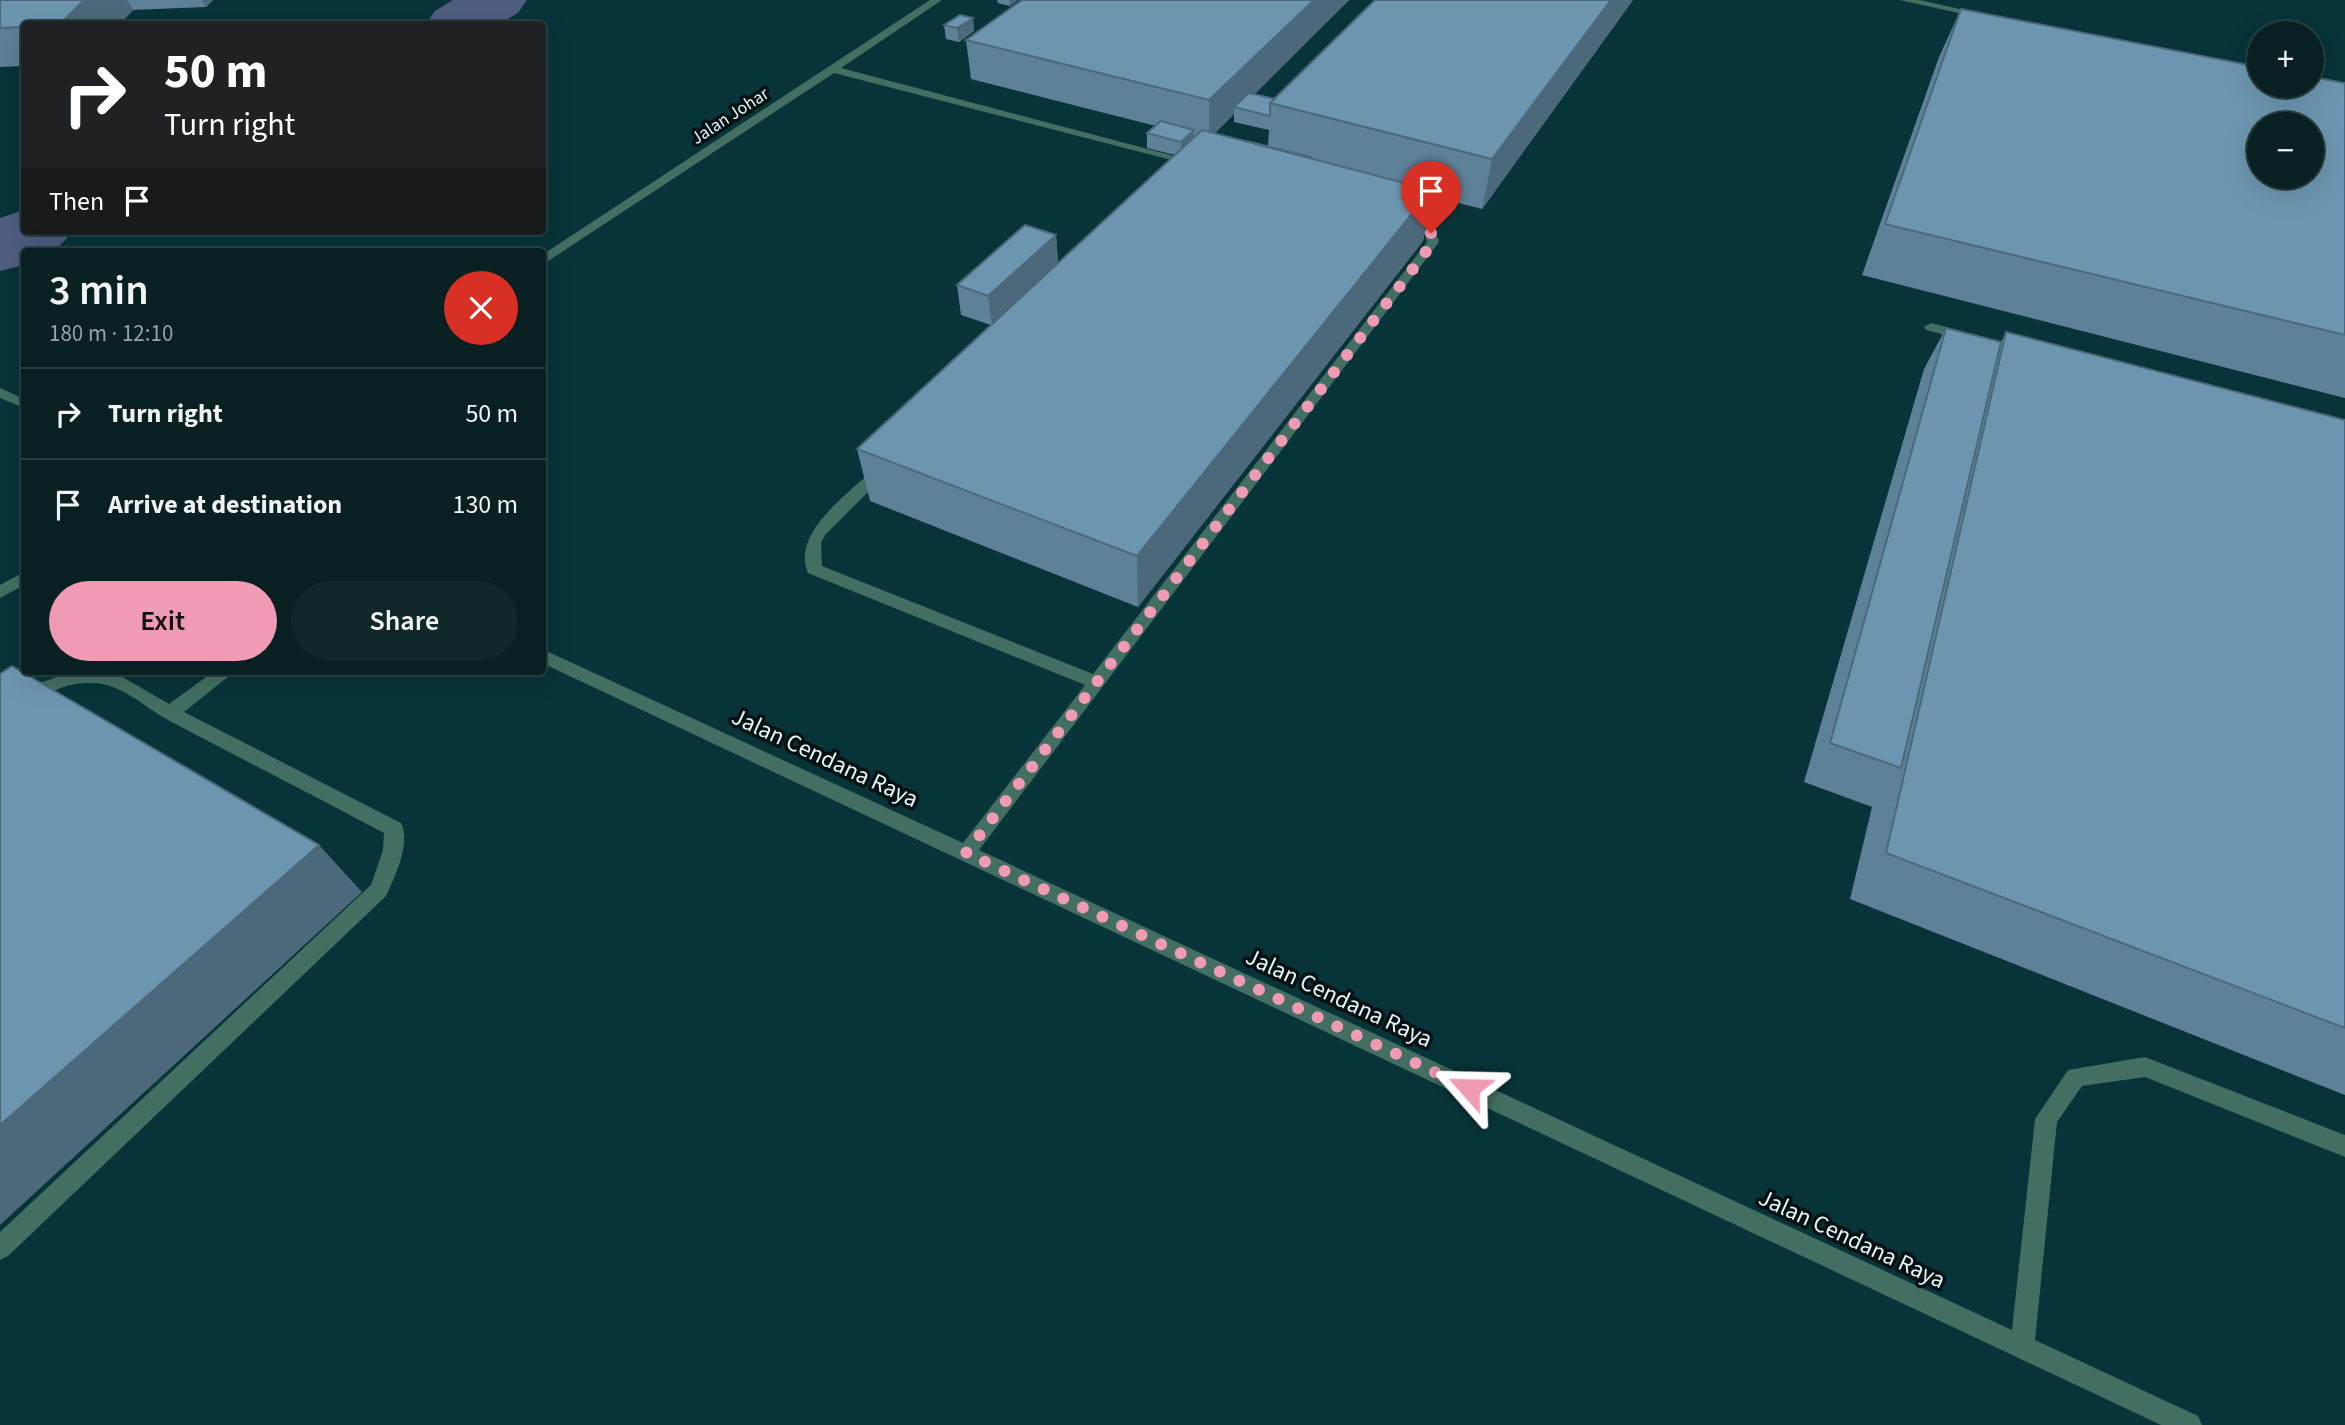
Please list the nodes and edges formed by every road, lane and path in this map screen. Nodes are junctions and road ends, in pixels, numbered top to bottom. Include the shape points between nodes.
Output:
1 (937, 0) edge
2 (1905, 0) edge
3 (1987, 16) edge
4 (833, 69) junction
5 (1193, 167) edge
6 (1388, 218) edge
7 (546, 258) edge
8 (1931, 327) dead end
9 (1984, 341) edge
10 (0, 392) edge
11 (21, 402) edge
12 (898, 455) edge
13 (21, 580) edge
14 (0, 592) edge
15 (546, 656) edge
16 (221, 675) edge
17 (1096, 681) junction
18 (0, 713) edge
19 (170, 713) junction
20 (966, 853) junction
21 (2345, 1146) edge
22 (0, 1248) edge
23 (2022, 1347) junction
24 (2189, 1425) edge

1 - 4 lane, Jalan Johar
2 - 3 lane
4 - 5 lane
4 - 7 lane, Jalan Johar
6 - 17 lane via 1431,233 1433,242
8 - 9 lane
10 - 11 lane
12 - 17 lane via 819,533 813,542 814,569
13 - 14 lane
15 - 20 lane, Jalan Cendana Raya
16 - 19 lane
17 - 20 lane
18 - 19 lane via 28,694 74,678 108,678
19 - 22 lane via 394,829 393,850 379,890
20 - 23 lane, Jalan Cendana Raya
21 - 23 lane via 2145,1067 2076,1077 2046,1119
23 - 24 lane, Jalan Cendana Raya

